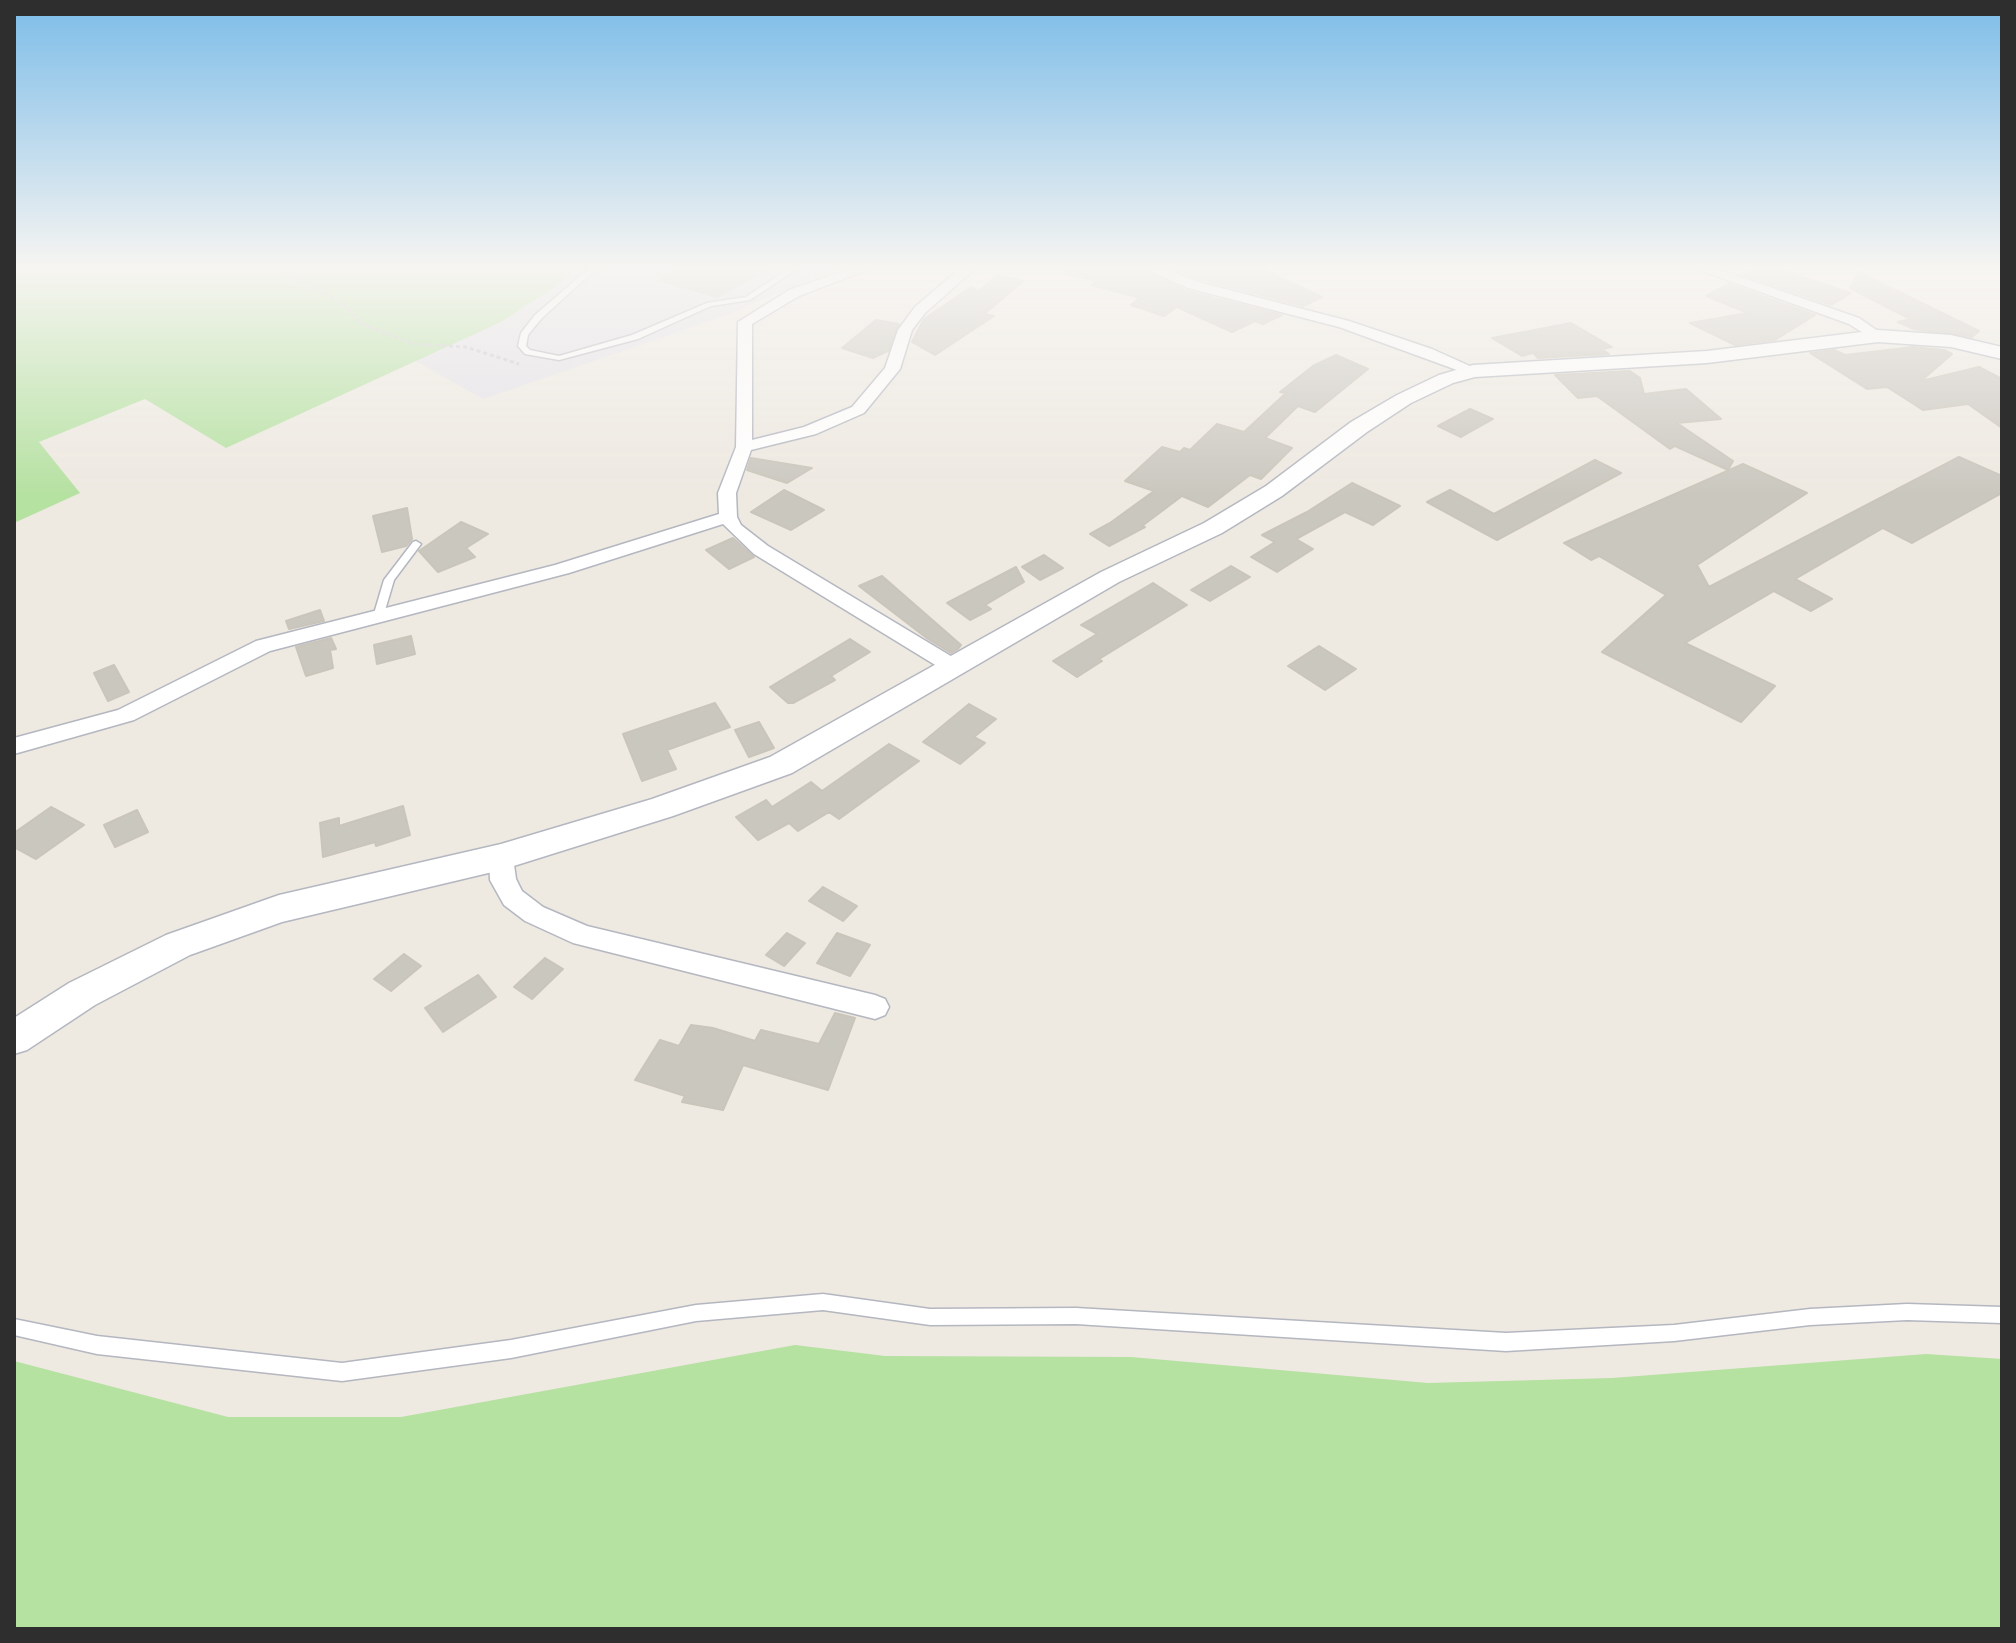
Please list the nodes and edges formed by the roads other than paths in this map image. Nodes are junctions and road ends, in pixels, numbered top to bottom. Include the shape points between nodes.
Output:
1 (523, 343) edge
2 (614, 343) edge
3 (745, 343) edge
4 (901, 343) edge
5 (1399, 343) edge
6 (1824, 343) edge
7 (1958, 343) edge
8 (2002, 353) edge
9 (1473, 371) junction
10 (744, 447) junction
11 (728, 517) junction
12 (416, 544) dead end
13 (378, 617) junction
14 (952, 666) junction
15 (14, 746) edge
16 (501, 857) junction
17 (875, 1007) dead end
18 (14, 1038) edge
19 (2002, 1315) edge
20 (14, 1327) edge

1 - 2 lane via 528,352 559,358
3 - 10 street
4 - 10 street via 892,369 858,410 810,431
5 - 9 street
6 - 9 main road via 1707,357
7 - 8 main road
9 - 14 main road via 1404,399 1213,528 1110,577
10 - 11 street via 727,493
11 - 13 street via 562,569
11 - 14 street via 761,550
12 - 13 lane via 389,580
13 - 15 street via 263,646 126,715
14 - 16 main road via 781,765
16 - 17 street via 503,880 513,898 534,914 582,935
16 - 18 main road via 279,909 178,945 82,994
19 - 20 lane via 1810,1317 1674,1333 1506,1342 1076,1316 930,1317 823,1302 696,1313 511,1349 342,1372 97,1345

